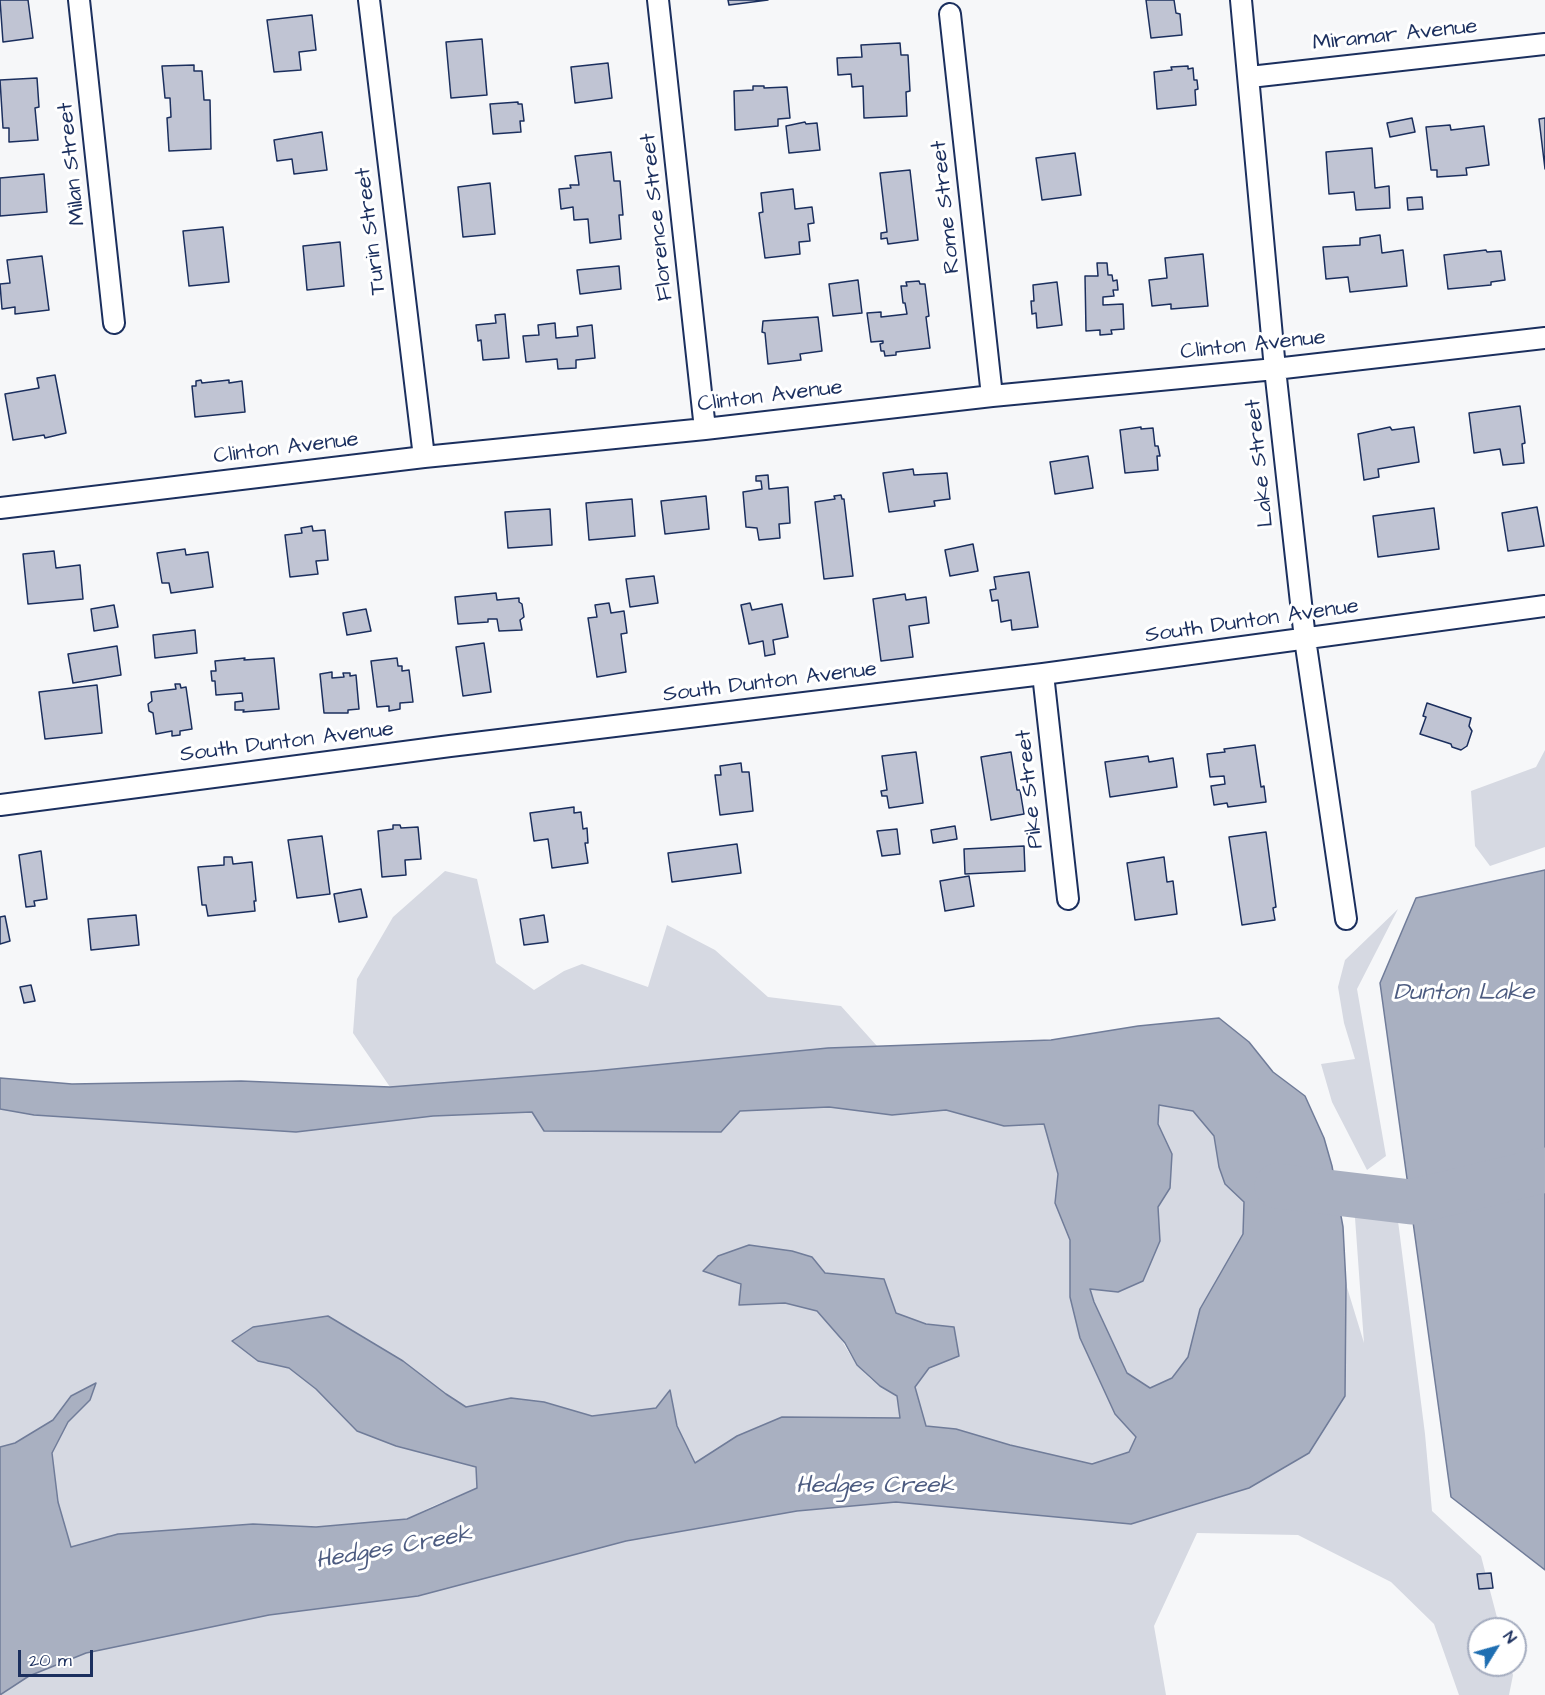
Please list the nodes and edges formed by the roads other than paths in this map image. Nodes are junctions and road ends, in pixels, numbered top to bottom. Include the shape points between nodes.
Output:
1 (80, 0) edge
2 (369, 0) edge
3 (658, 0) edge
4 (1241, 0) edge
5 (950, 14) dead end
6 (1545, 44) edge
7 (1250, 77) junction
8 (114, 323) dead end
9 (1545, 338) edge
10 (1275, 369) junction
11 (992, 396) junction
12 (705, 429) junction
13 (424, 457) junction
14 (0, 508) edge
15 (1545, 606) edge
16 (1305, 639) junction
17 (1042, 674) junction
18 (0, 805) edge
19 (1068, 898) dead end
20 (1346, 919) dead end

1 - 8 street, Milan Street
2 - 13 street, Turin Street
3 - 12 street, Florence Street
4 - 7 street, Lake Street
5 - 11 street, Rome Street
6 - 7 street, Miramar Avenue
7 - 10 street, Lake Street
9 - 10 street, Clinton Avenue
10 - 11 street, Clinton Avenue
10 - 16 street, Lake Street
11 - 12 street, Clinton Avenue
12 - 13 street, Clinton Avenue
13 - 14 street, Clinton Avenue
15 - 16 street, South Dunton Avenue
16 - 17 street, South Dunton Avenue
16 - 20 street, Lake Street
17 - 18 street, South Dunton Avenue
17 - 19 street, Pike Street

